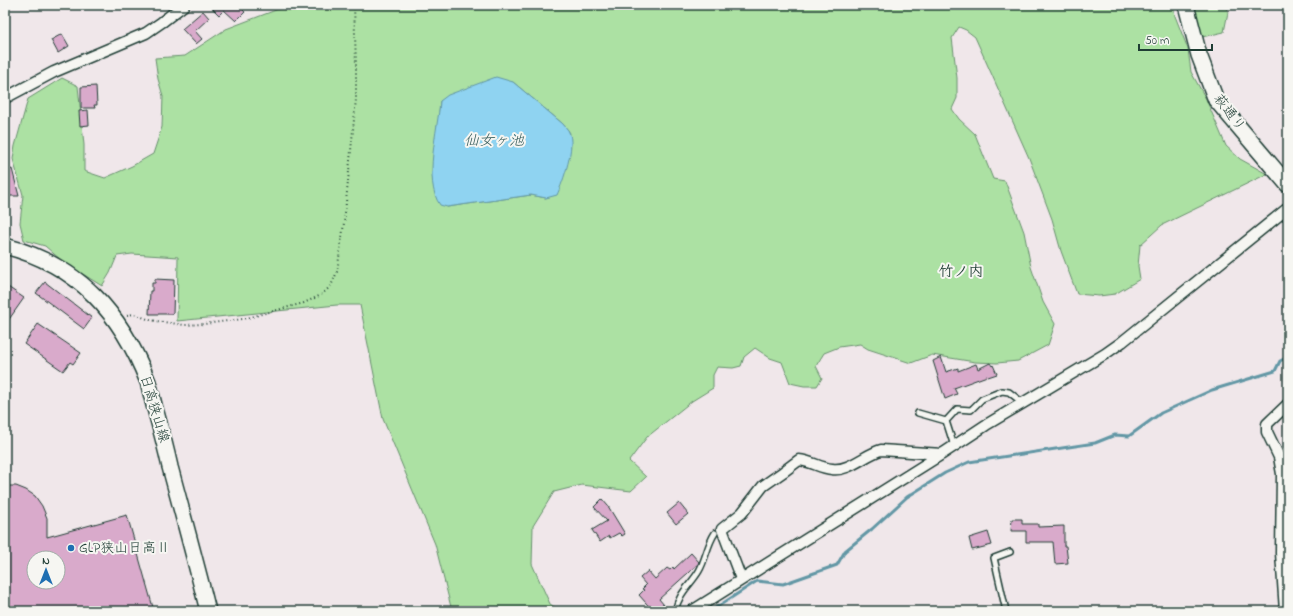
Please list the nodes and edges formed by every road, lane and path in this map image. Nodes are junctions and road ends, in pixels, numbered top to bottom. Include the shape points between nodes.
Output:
1 (184, 5) edge
2 (354, 5) edge
3 (1186, 5) edge
4 (5, 98) edge
5 (1288, 185) edge
6 (1288, 208) edge
7 (5, 246) edge
8 (117, 321) junction
9 (1023, 403) junction
10 (1288, 404) edge
11 (918, 413) dead end
12 (946, 421) junction
13 (954, 446) junction
14 (942, 454) junction
15 (718, 531) junction
16 (1010, 552) dead end
17 (1285, 553) edge
18 (741, 579) junction
19 (208, 611) edge
20 (675, 611) edge
21 (692, 611) edge
22 (1006, 611) edge
23 (1285, 611) edge

1 - 4 street via 146,33 54,72
2 - 8 path via 356,99 344,223 337,272 331,286 321,295 304,303 243,319 184,325 150,320 134,314
3 - 5 main road, 萩通り via 1199,55 1216,100
6 - 9 street via 1122,342
7 - 8 main road, 日高狭山線 via 41,258 66,273 92,292
8 - 19 main road, 日高狭山線 via 148,383
9 - 12 lane via 1009,392 1002,391 982,399 970,410 957,408
9 - 13 street
10 - 17 street via 1267,424 1267,432 1282,474
11 - 12 lane
12 - 13 lane
13 - 14 street
14 - 15 street via 881,450 859,462 832,470 807,460 799,460 763,486 742,513
14 - 18 street
15 - 18 street
15 - 20 lane via 709,543 701,567 684,590
16 - 22 lane via 994,558
17 - 23 street
18 - 21 street

